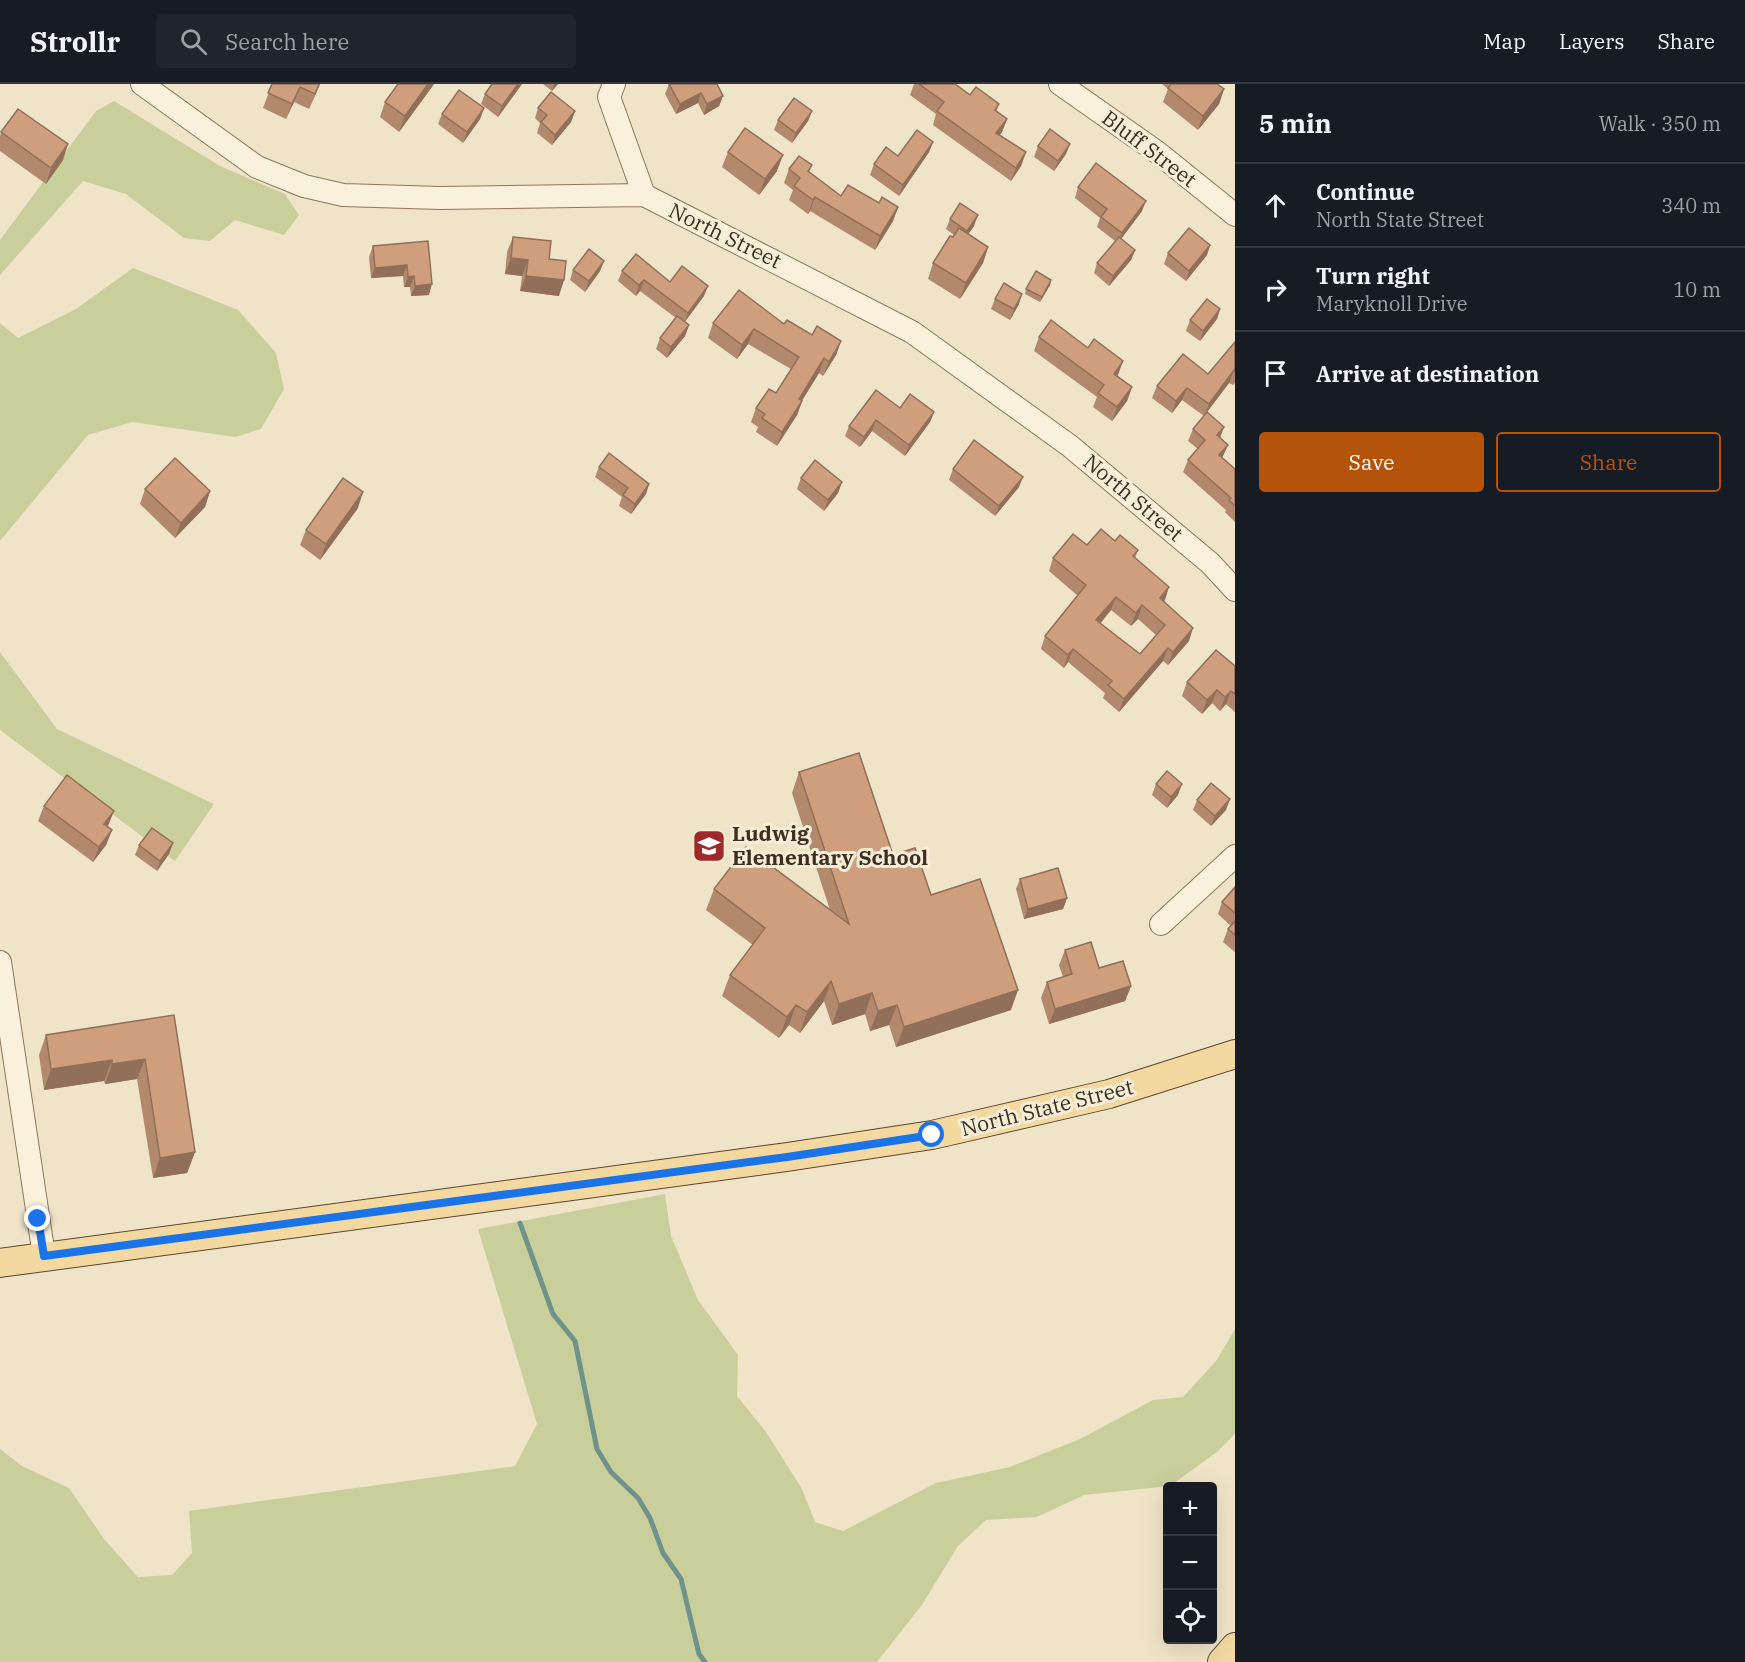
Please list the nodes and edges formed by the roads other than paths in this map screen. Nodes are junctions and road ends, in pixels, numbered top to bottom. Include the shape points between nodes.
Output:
1 (142, 84) edge
2 (614, 84) edge
3 (1060, 84) edge
4 (644, 195) junction
5 (1235, 215) edge
6 (1235, 590) edge
7 (1235, 856) edge
8 (1161, 924) dead end
9 (0, 962) edge
10 (1235, 1054) edge
11 (44, 1256) junction
12 (0, 1263) edge
13 (1235, 1647) edge
14 (1222, 1662) edge

1 - 4 street, North Street via 257,167 304,186 343,195
2 - 4 street via 609,97
3 - 5 street, Bluff Street via 1157,152
4 - 6 street, North Street via 912,332 1070,446 1210,563
7 - 8 street
9 - 11 street
10 - 11 main road, North State Street via 1109,1094 942,1133
11 - 12 main road, North State Street
13 - 14 main road

